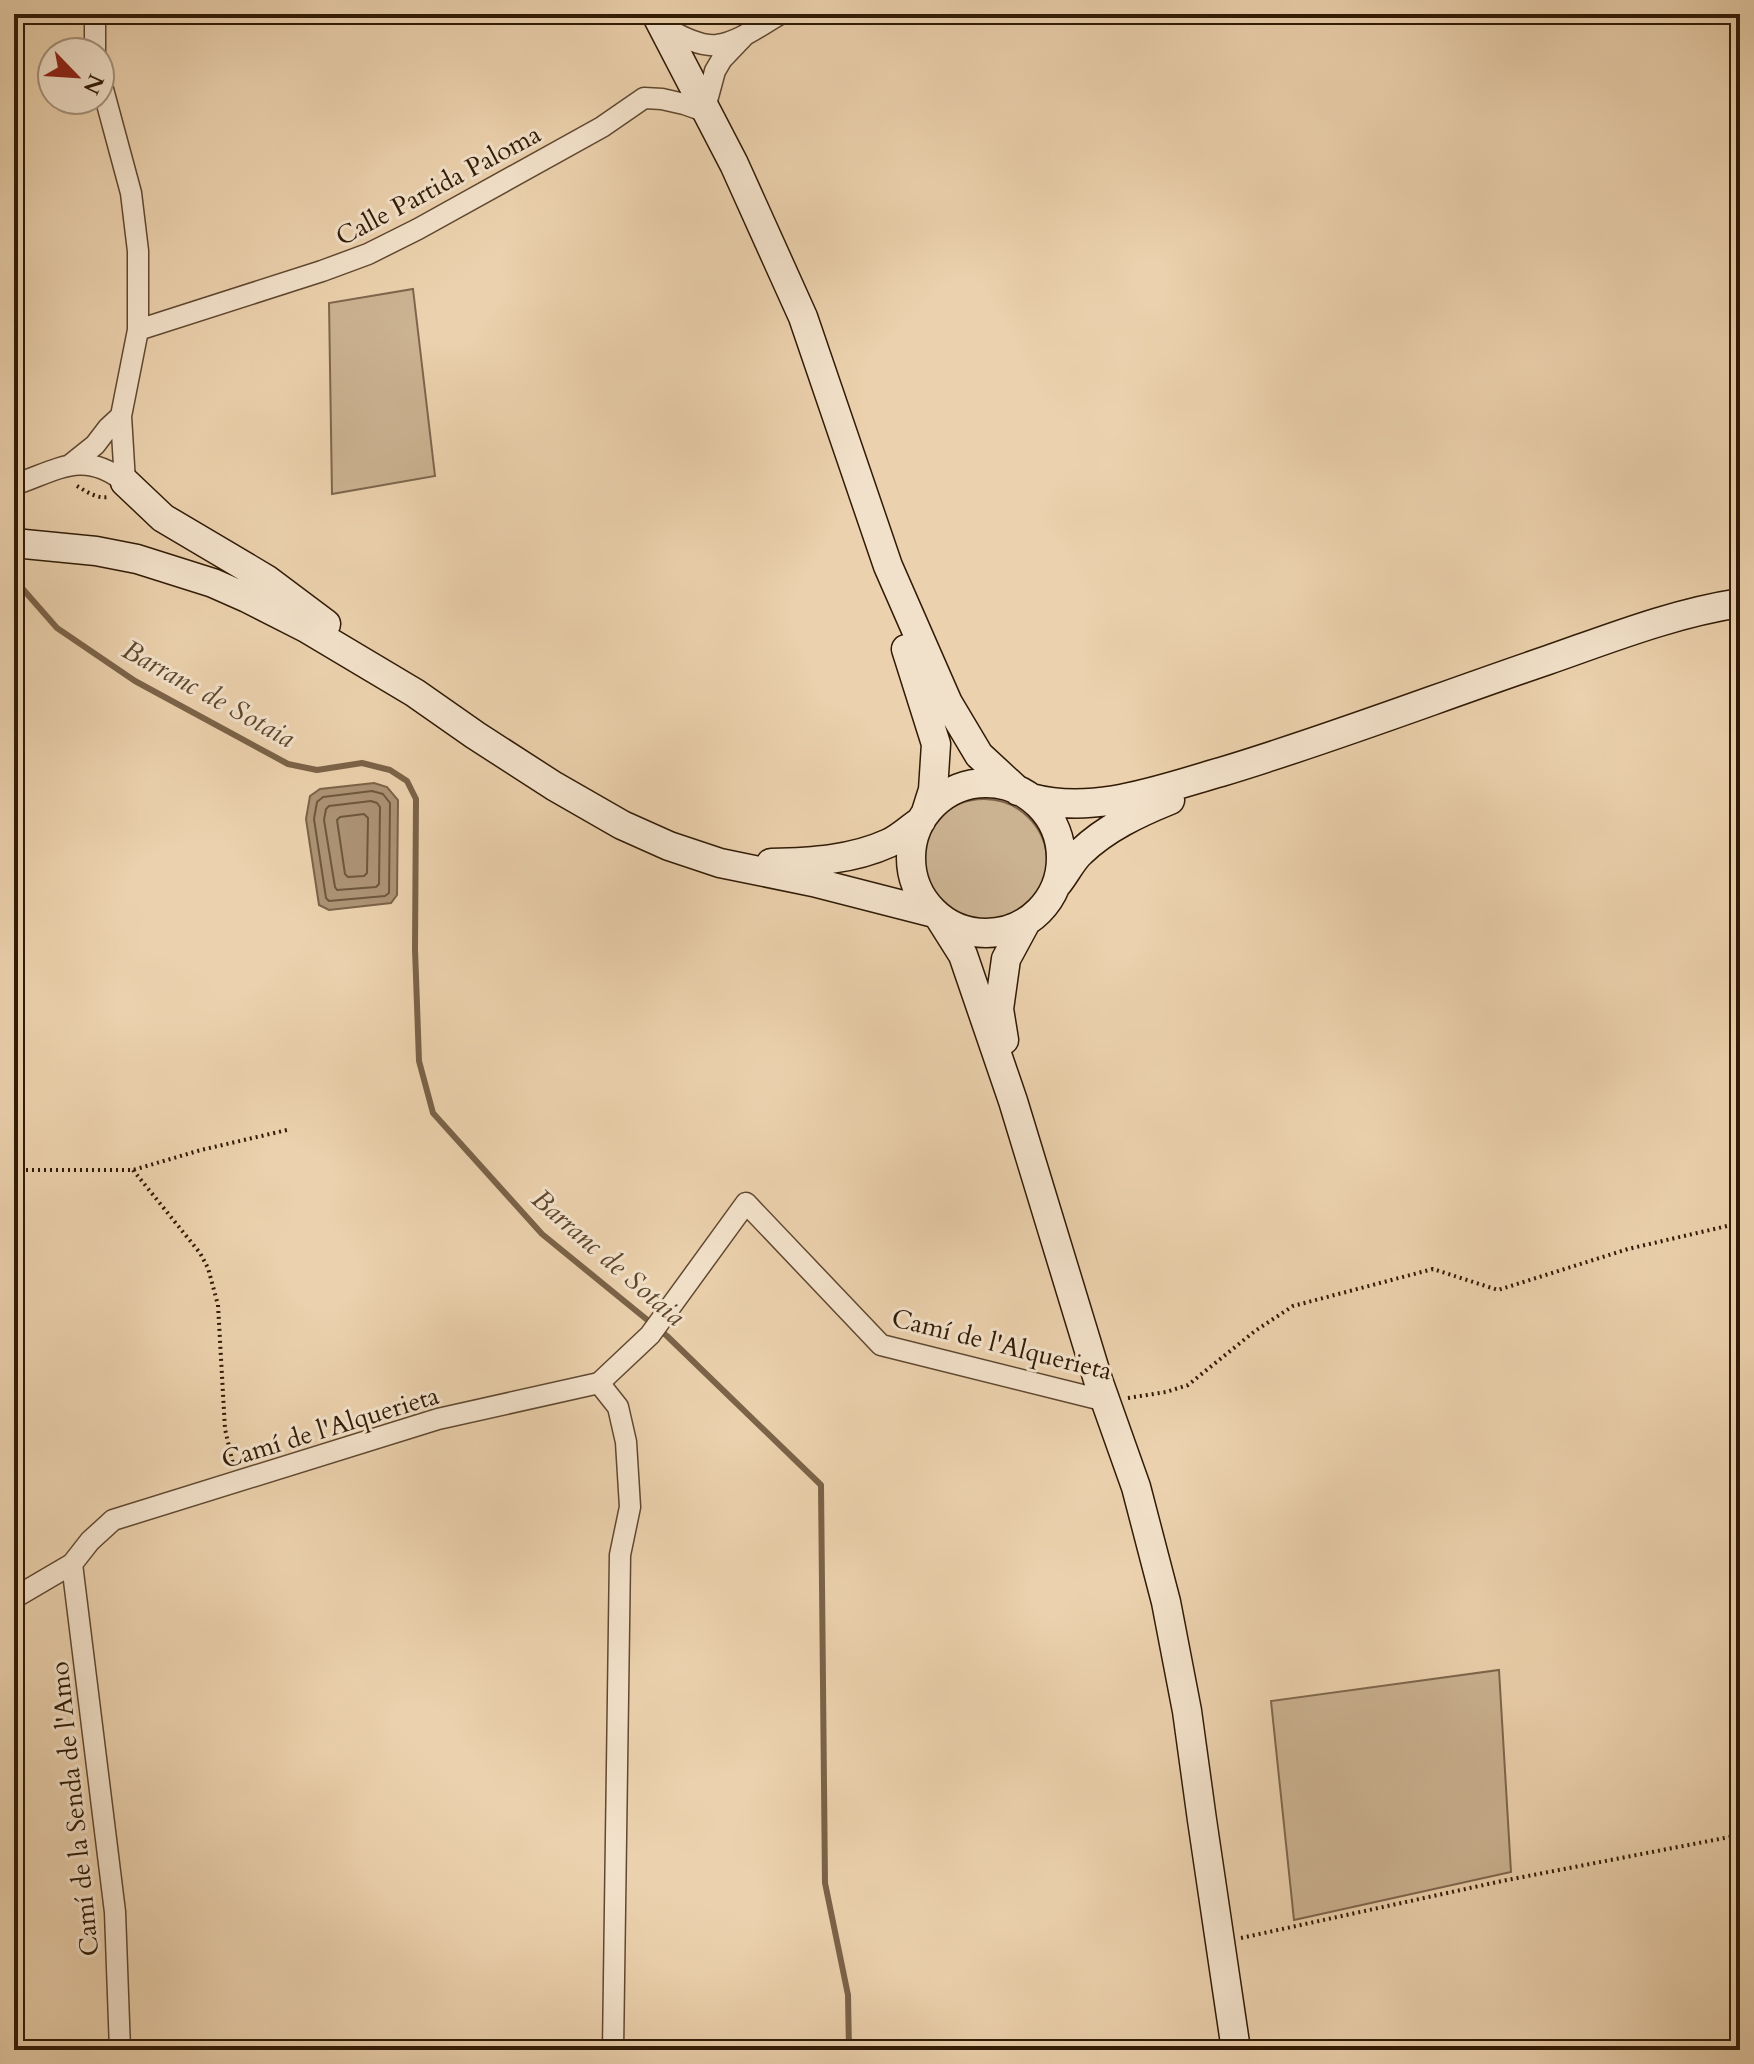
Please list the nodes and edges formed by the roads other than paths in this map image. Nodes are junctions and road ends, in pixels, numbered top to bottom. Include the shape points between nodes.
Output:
1 (95, 14) edge
2 (780, 14) edge
3 (659, 20) edge
4 (746, 34) junction
5 (95, 36) edge
6 (706, 110) junction
7 (111, 116) edge
8 (138, 330) junction
9 (121, 416) junction
10 (71, 475) junction
11 (125, 482) junction
12 (14, 485) edge
13 (14, 543) edge
14 (888, 566) junction
15 (1740, 603) edge
16 (363, 662) junction
17 (1271, 757) junction
18 (1025, 794) junction
19 (923, 817) junction
20 (720, 863) junction
21 (1053, 890) junction
22 (936, 915) junction
23 (1026, 922) junction
24 (1013, 1101) junction
25 (599, 1383) junction
26 (1106, 1401) junction
27 (72, 1564) junction
28 (14, 1598) edge
29 (120, 2050) edge
30 (613, 2050) edge
31 (1236, 2050) edge

1 - 5 street
2 - 4 street
3 - 4 street via 701,43 716,45
3 - 6 main road
4 - 6 street via 715,71
6 - 8 street, Calle Partida Paloma via 644,98 602,127 368,254
6 - 14 main road via 803,317
7 - 8 street via 136,221
8 - 9 street
9 - 10 street
9 - 11 street
10 - 11 street via 92,465
10 - 12 street
11 - 16 main road via 163,518 283,591 338,634
13 - 16 main road via 96,551 182,572 277,612
14 - 18 main road via 964,732 979,755
14 - 19 main road via 905,645 936,744 933,790
15 - 17 main road via 1650,624
16 - 20 main road via 622,825
17 - 18 main road via 1143,795 1060,804
17 - 21 main road via 1106,832 1079,854
18 - 19 main road via 980,783 948,793
18 - 21 main road via 1043,809 1059,839 1061,865
19 - 20 main road via 890,843 844,858
19 - 22 main road via 914,833 910,863 917,891
20 - 22 main road
21 - 23 main road
22 - 23 main road via 963,930 995,933
22 - 24 main road via 963,955
23 - 24 main road via 1006,959 999,1009
24 - 26 main road
25 - 26 street, Camí de l'Alquerieta via 650,1335 746,1203 881,1345
25 - 27 street, Camí de l'Alquerieta via 438,1419 113,1520
25 - 30 street via 618,1407 630,1507 620,1555
26 - 31 main road via 1136,1487 1166,1602
27 - 28 street, Camí de l'Alquerieta
27 - 29 street, Camí de la Senda de l'Amo via 115,1912

